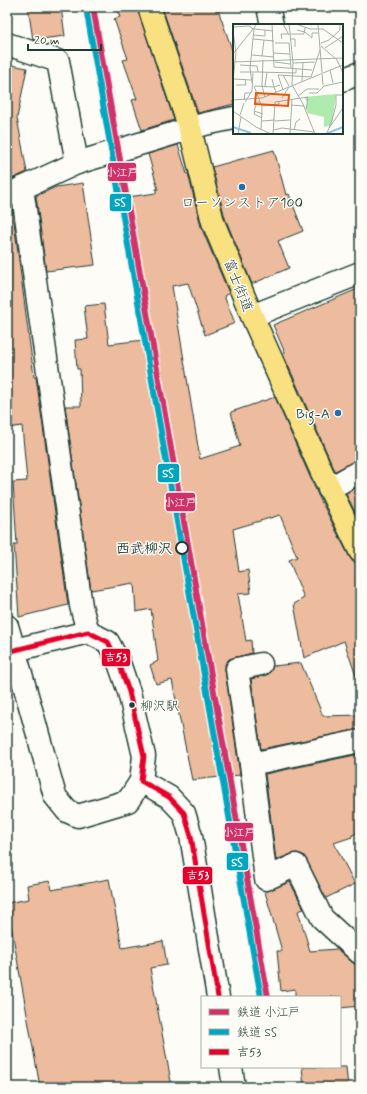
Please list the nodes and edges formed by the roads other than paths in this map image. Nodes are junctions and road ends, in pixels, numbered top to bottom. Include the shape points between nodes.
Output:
1 (149, 7) edge
2 (268, 7) edge
3 (272, 24) edge
4 (7, 44) edge
5 (360, 73) edge
6 (343, 80) edge
7 (233, 118) edge
8 (190, 129) junction
9 (77, 163) junction
10 (14, 192) edge
11 (360, 273) edge
12 (252, 316) junction
13 (360, 471) edge
14 (329, 489) junction
15 (360, 551) edge
16 (7, 626) edge
17 (88, 632) junction
18 (11, 651) edge
19 (261, 664) dead end
20 (360, 741) edge
21 (252, 764) junction
22 (141, 781) junction
23 (360, 953) edge
24 (218, 996) edge
25 (231, 1068) edge
26 (234, 1087) edge

1 - 8 main road, 富士街道
2 - 3 street
4 - 9 street via 58,61
5 - 6 street
7 - 8 street
8 - 9 street
8 - 12 main road, 富士街道 via 213,222
9 - 10 street
10 - 17 street via 81,606
11 - 12 street
12 - 14 main road, 富士街道
13 - 14 street
14 - 15 main road, 富士街道
16 - 18 street
17 - 18 street
17 - 22 street via 108,642 130,692 144,756
18 - 22 street via 55,796 67,810 78,816 128,801
19 - 21 street via 237,669
20 - 21 street
21 - 23 street via 266,879 296,866 322,918
22 - 24 street via 169,797 184,813
25 - 26 street

